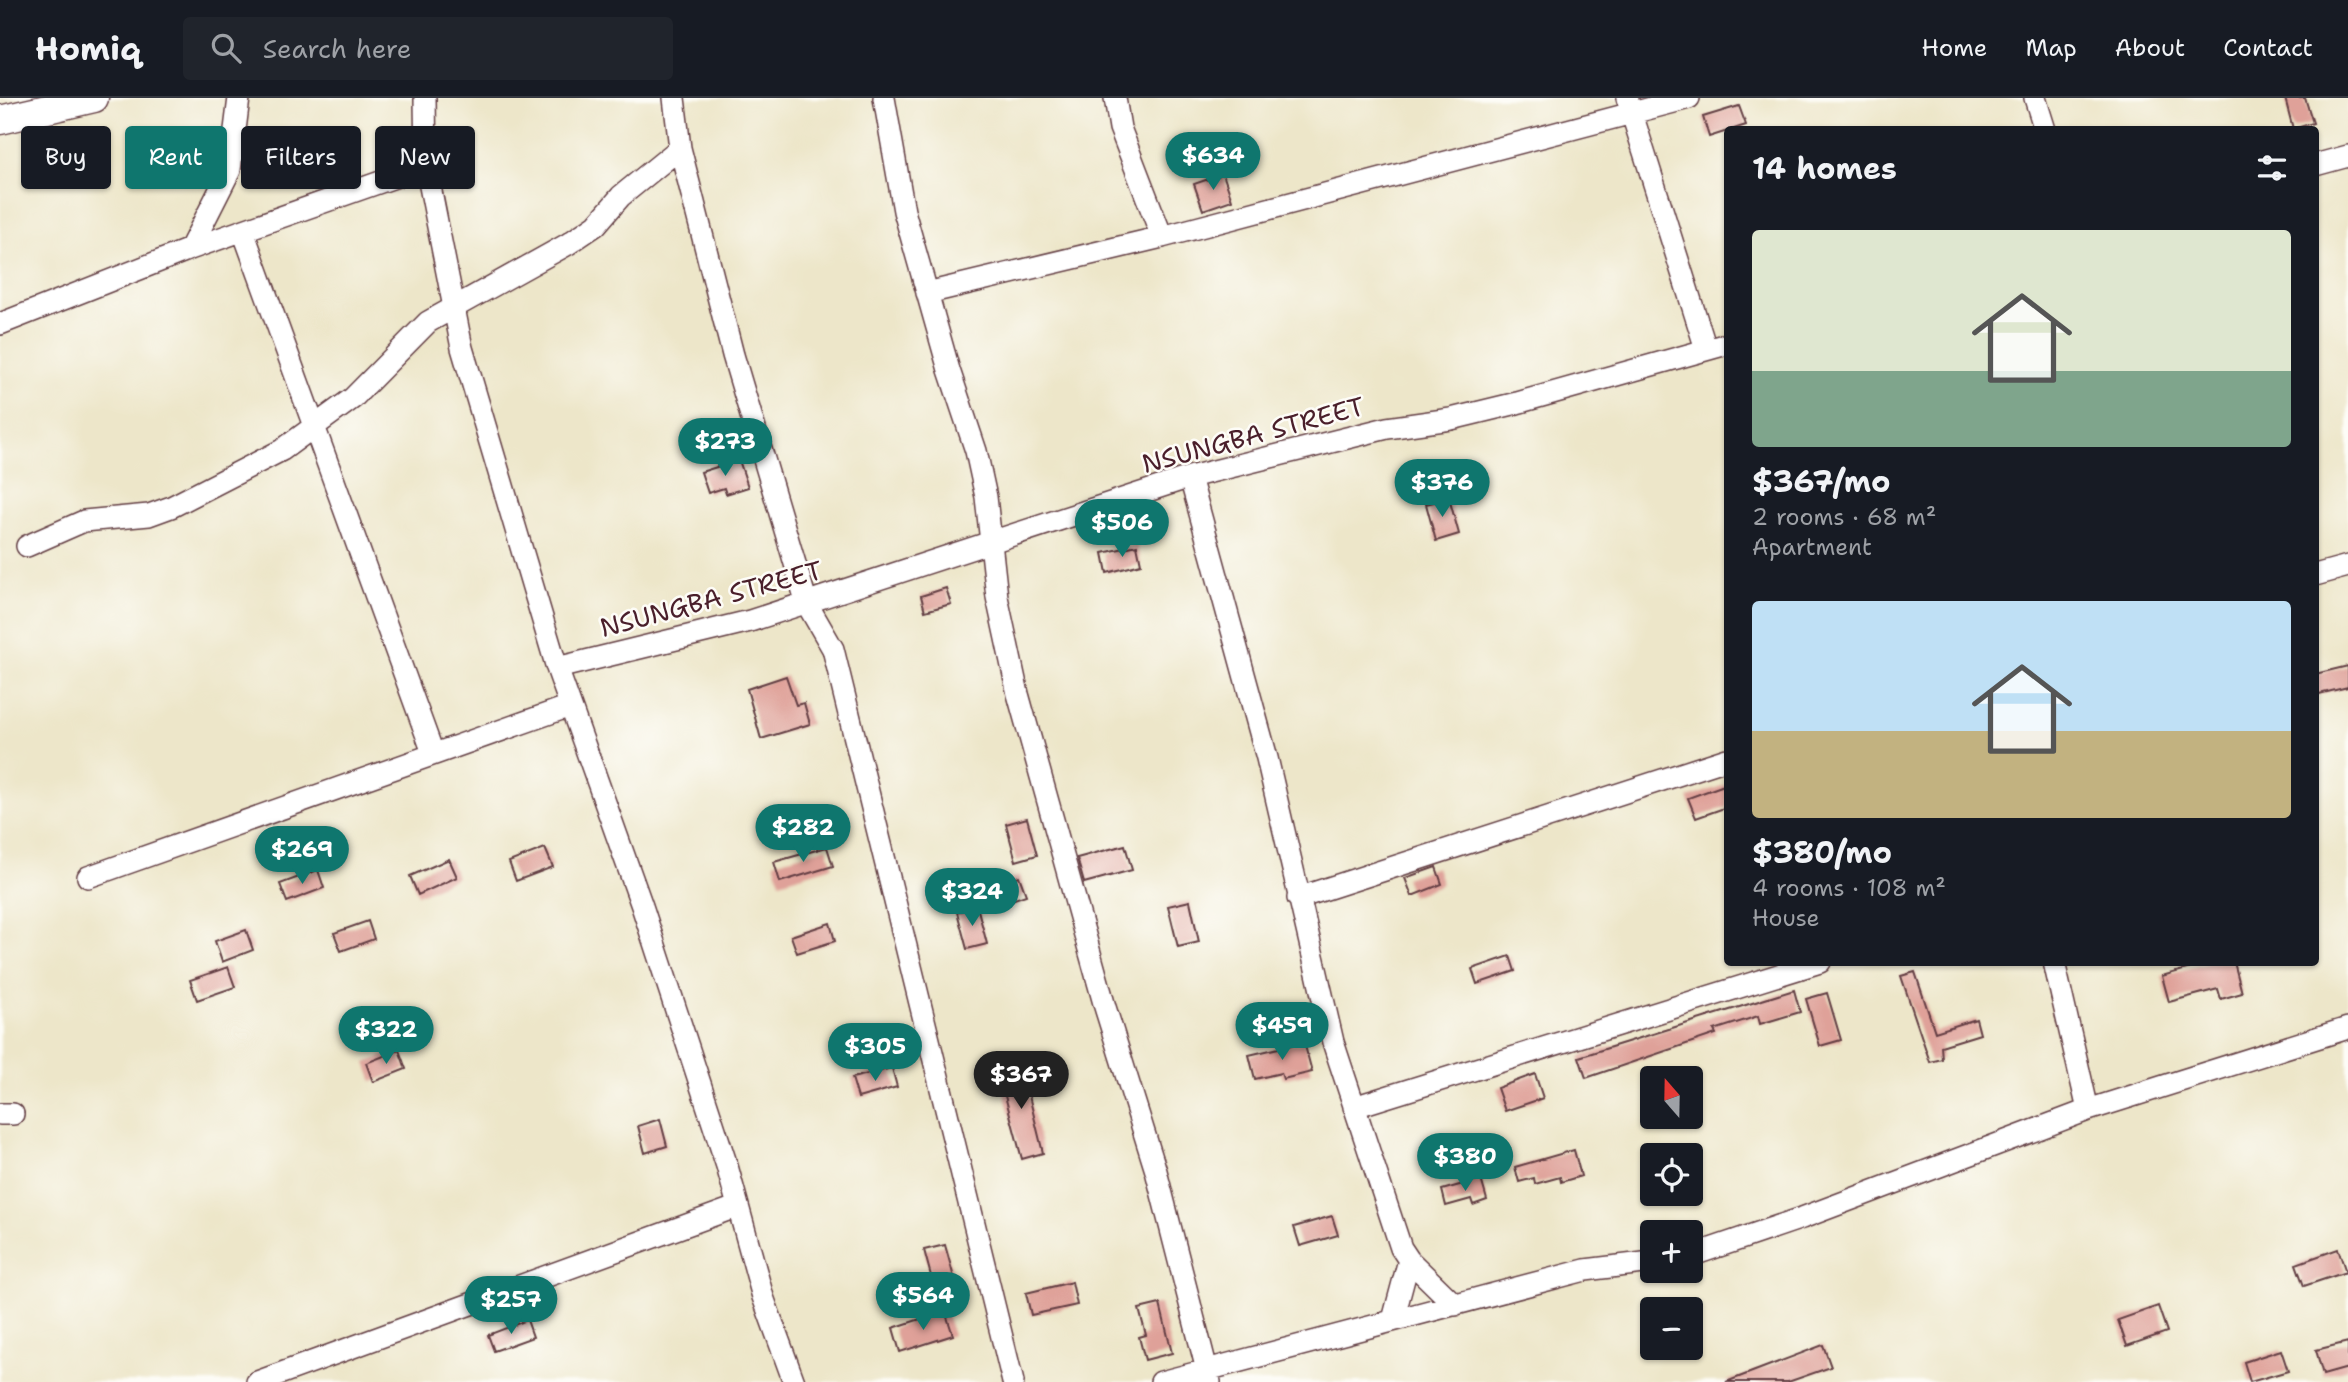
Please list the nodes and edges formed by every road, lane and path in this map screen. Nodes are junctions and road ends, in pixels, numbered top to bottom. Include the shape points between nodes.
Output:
1 (94, 98) edge
2 (239, 98) edge
3 (425, 98) edge
4 (674, 98) edge
5 (884, 98) edge
6 (1115, 98) edge
7 (1689, 98) edge
8 (2035, 98) edge
9 (1628, 106) edge
10 (0, 120) edge
11 (425, 126) edge
12 (2044, 126) edge
13 (680, 148) junction
14 (2348, 156) edge
15 (2319, 164) edge
16 (375, 184) edge
17 (430, 189) edge
18 (243, 231) junction
19 (1163, 237) junction
20 (190, 249) junction
21 (927, 293) junction
22 (452, 311) junction
23 (0, 324) edge
24 (1724, 345) edge
25 (1706, 349) junction
26 (314, 430) junction
27 (1190, 477) junction
28 (990, 543) junction
29 (27, 546) dead end
30 (2348, 566) edge
31 (2319, 574) edge
32 (807, 604) junction
33 (557, 668) junction
34 (570, 706) junction
35 (433, 753) junction
36 (1724, 760) edge
37 (88, 877) dead end
38 (1298, 898) junction
39 (1807, 966) edge
40 (2055, 966) edge
41 (2348, 1028) edge
42 (1354, 1107) junction
43 (2088, 1110) junction
44 (736, 1207) junction
45 (1703, 1252) edge
46 (1409, 1260) junction
47 (1640, 1263) edge
48 (1455, 1305) junction
49 (1393, 1320) junction
50 (1209, 1376) edge
51 (257, 1382) edge
52 (794, 1382) edge
53 (1013, 1382) edge
54 (1161, 1382) edge

1 - 10 street
2 - 20 street via 230,170
3 - 11 street
4 - 13 street
5 - 21 street via 904,211
6 - 19 street via 1120,128
7 - 9 street
8 - 12 street
9 - 19 street
9 - 25 street
13 - 22 street via 621,195 596,225
13 - 32 street via 733,355
14 - 15 street
16 - 18 street
17 - 22 street
18 - 20 street
18 - 26 street
19 - 21 street
20 - 23 street
21 - 28 street via 976,451
22 - 26 street via 413,334
22 - 33 street
24 - 25 street, NSUNGBA STREET
25 - 27 street, NSUNGBA STREET via 1504,406 1387,428
26 - 29 street via 171,507 84,521
26 - 35 street
27 - 28 street, NSUNGBA STREET
27 - 38 street via 1268,758
28 - 32 street, NSUNGBA STREET
28 - 50 street via 1018,694 1156,1171
30 - 31 street
32 - 33 street, NSUNGBA STREET
32 - 53 street via 833,649
33 - 34 street
34 - 35 street
34 - 44 street via 642,906 727,1166
35 - 37 street
36 - 38 street
38 - 42 street
39 - 42 street
40 - 43 street
41 - 43 street
42 - 46 street
43 - 45 street
44 - 51 street
44 - 52 street
46 - 48 street
46 - 49 street
47 - 48 street via 1586,1270
48 - 49 street
49 - 50 street
50 - 54 street

